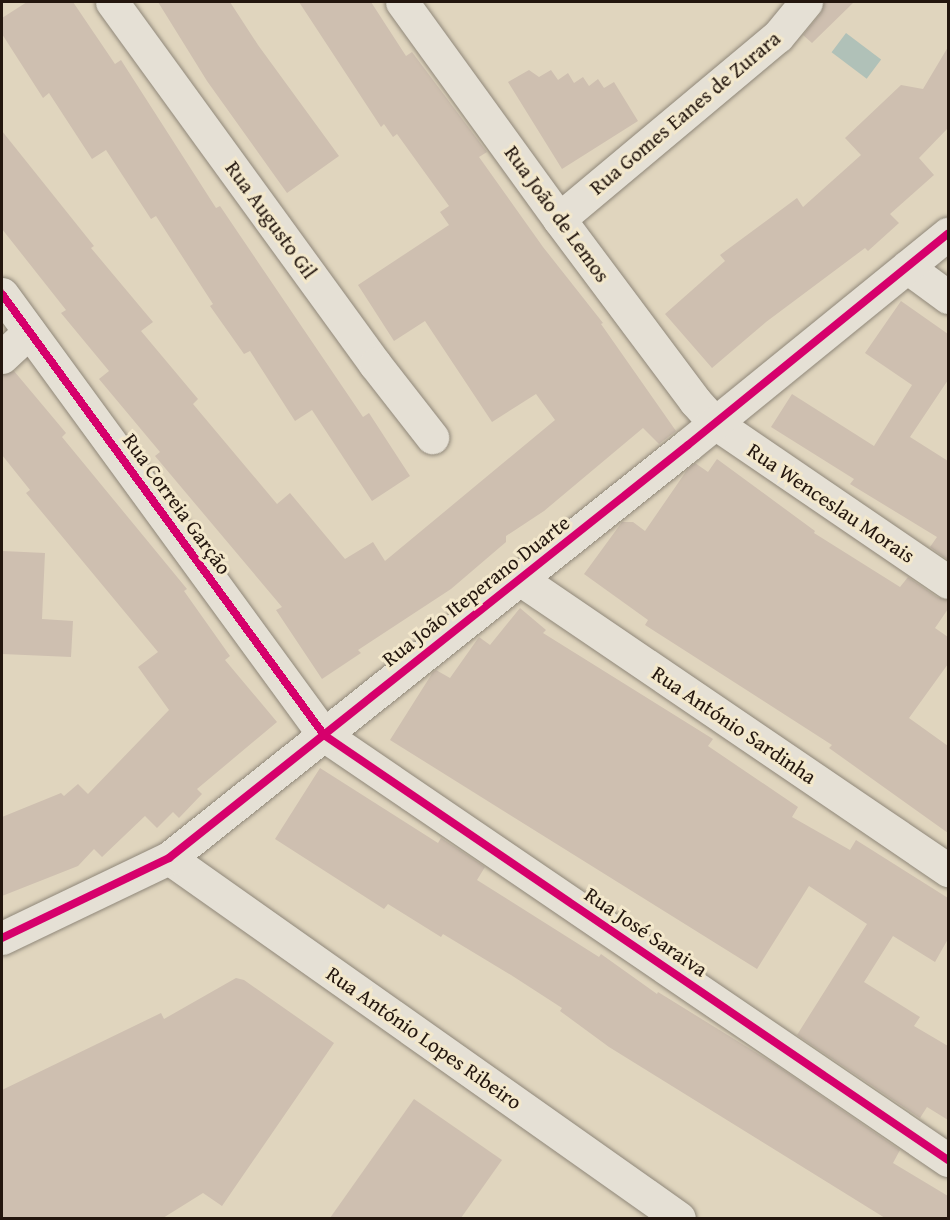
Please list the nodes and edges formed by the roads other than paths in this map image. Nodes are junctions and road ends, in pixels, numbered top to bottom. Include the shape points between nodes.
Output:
1 (112, 2) edge
2 (402, 2) edge
3 (806, 2) edge
4 (560, 219) junction
5 (948, 234) edge
6 (907, 267) junction
7 (2, 294) edge
8 (948, 297) edge
9 (29, 332) junction
10 (2, 357) edge
11 (715, 423) junction
12 (432, 437) dead end
13 (520, 579) junction
14 (948, 582) edge
15 (324, 735) junction
16 (169, 858) junction
17 (948, 870) edge
18 (2, 938) edge
19 (948, 1160) edge
20 (679, 1218) edge

1 - 12 street, Rua Augusto Gil
2 - 4 street, Rua João de Lemos
3 - 4 street, Rua Gomes Eanes de Zurara via 778,36
4 - 11 street, Rua João de Lemos
5 - 6 street, Rua João Iteperano Duarte
6 - 8 street
6 - 11 street, Rua João Iteperano Duarte
7 - 9 street, Rua Correia Garção
9 - 10 street
9 - 15 street, Rua Correia Garção
11 - 13 street, Rua João Iteperano Duarte
11 - 14 street, Rua Wenceslau Morais
13 - 15 street, Rua João Iteperano Duarte
13 - 17 street, Rua António Sardinha
15 - 16 street, Rua João Iteperano Duarte
15 - 19 street, Rua José Saraiva
16 - 18 street, Rua João Iteperano Duarte
16 - 20 street, Rua António Lopes Ribeiro

